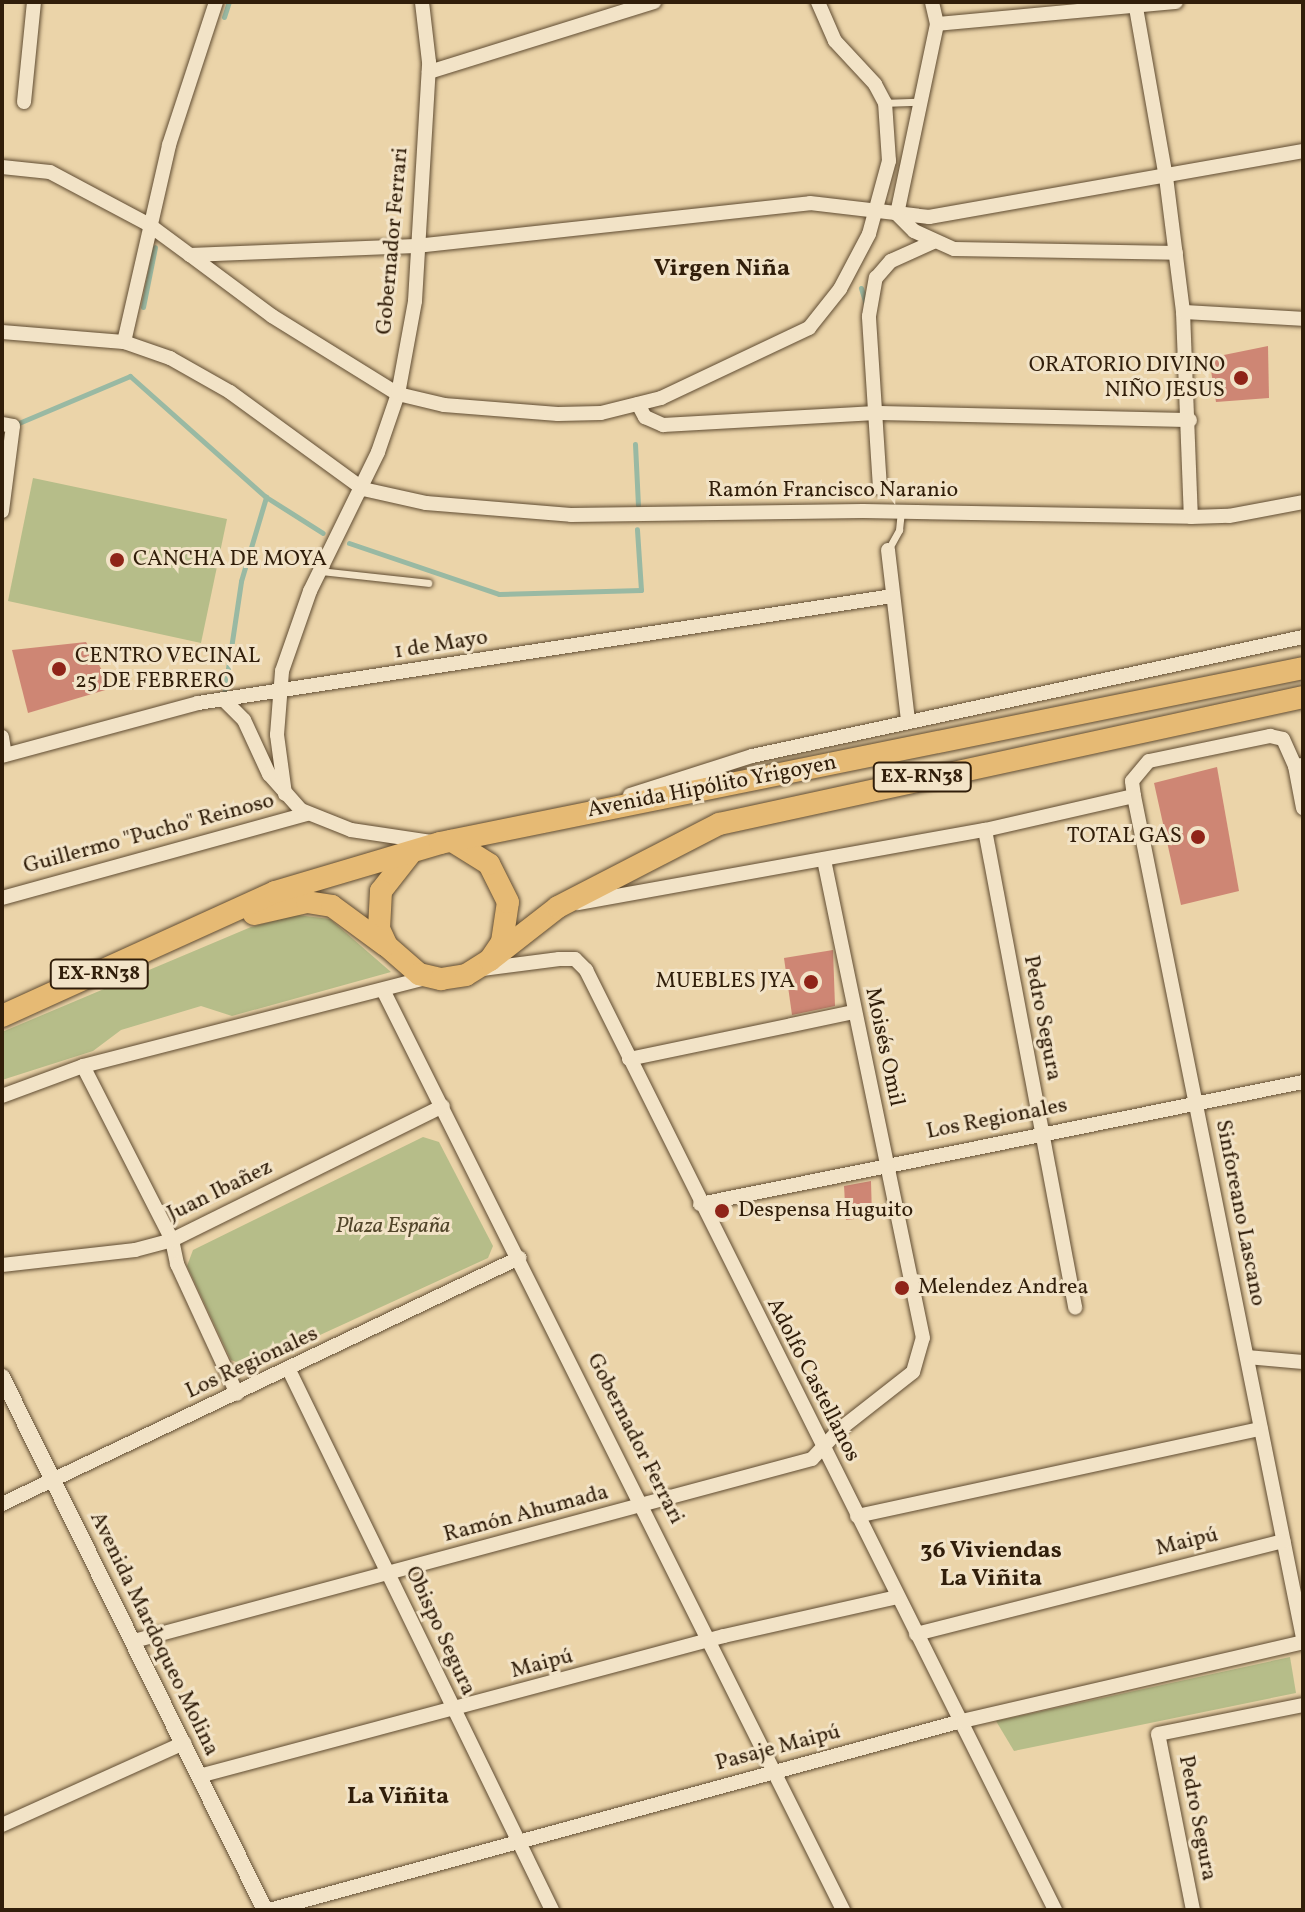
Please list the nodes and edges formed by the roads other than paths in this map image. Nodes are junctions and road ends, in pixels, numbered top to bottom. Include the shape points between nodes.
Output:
1 (34, 2) edge
2 (216, 2) edge
3 (422, 2) edge
4 (654, 2) edge
5 (818, 2) edge
6 (932, 2) edge
7 (1176, 2) edge
8 (1135, 4) edge
9 (937, 24) junction
10 (429, 72) junction
11 (24, 102) dead end
12 (921, 102) junction
13 (885, 103) junction
14 (1303, 151) edge
15 (2, 167) edge
16 (1166, 177) junction
17 (877, 208) junction
18 (897, 214) junction
19 (148, 224) junction
20 (933, 242) junction
21 (416, 246) junction
22 (1176, 253) junction
23 (190, 255) junction
24 (1183, 312) junction
25 (1303, 319) edge
26 (2, 332) edge
27 (124, 342) junction
28 (398, 394) junction
29 (638, 404) junction
30 (876, 413) junction
31 (1190, 420) junction
32 (7, 425) edge
33 (880, 488) dead end
34 (363, 489) junction
35 (1303, 502) edge
36 (2, 511) edge
37 (901, 512) junction
38 (1191, 517) junction
39 (888, 550) joint
40 (320, 571) junction
41 (428, 583) dead end
42 (892, 596) junction
43 (1303, 637) edge
44 (1303, 668) edge
45 (277, 694) junction
46 (1303, 697) edge
47 (224, 700) junction
48 (908, 720) junction
49 (2, 737) edge
50 (4, 755) edge
51 (1299, 766) edge
52 (285, 794) junction
53 (1134, 796) junction
54 (1303, 808) edge
55 (577, 813) junction
56 (308, 814) junction
57 (985, 830) junction
58 (446, 842) junction
59 (410, 853) junction
60 (824, 859) junction
61 (2, 898) edge
62 (558, 907) junction
63 (196, 931) junction
64 (387, 946) junction
65 (484, 964) junction
66 (429, 977) junction
67 (383, 990) junction
68 (854, 1012) junction
69 (2, 1016) edge
70 (629, 1059) junction
71 (83, 1066) junction
72 (1303, 1082) edge
73 (2, 1096) edge
74 (1196, 1103) junction
75 (443, 1106) junction
76 (1041, 1133) junction
77 (887, 1164) junction
78 (700, 1204) junction
79 (172, 1240) junction
80 (519, 1258) junction
81 (2, 1265) edge
82 (1075, 1308) dead end
83 (923, 1338) joint
84 (1247, 1357) junction
85 (1303, 1362) edge
86 (289, 1370) junction
87 (2, 1377) edge
88 (237, 1394) junction
89 (1261, 1429) junction
90 (821, 1447) junction
91 (53, 1480) junction
92 (2, 1504) edge
93 (644, 1506) junction
94 (857, 1516) junction
95 (1283, 1541) junction
96 (390, 1573) junction
97 (897, 1597) junction
98 (916, 1634) junction
99 (1303, 1640) edge
100 (134, 1641) junction
101 (710, 1642) junction
102 (1303, 1705) edge
103 (453, 1710) junction
104 (962, 1721) junction
105 (184, 1743) junction
106 (774, 1771) junction
107 (199, 1776) junction
108 (2, 1825) edge
109 (518, 1842) junction
110 (267, 1910) edge
111 (552, 1910) edge
112 (843, 1910) edge
113 (1055, 1910) edge
114 (1193, 1910) edge

1 - 11 street
2 - 19 street
3 - 10 street, Gobernador Ferrari
4 - 10 street
5 - 13 street via 835,41 875,84
6 - 9 street
7 - 8 street
8 - 9 street
8 - 16 street
9 - 12 street
10 - 21 street, Gobernador Ferrari
12 - 13 lane
12 - 18 street
13 - 17 street via 889,161
14 - 16 street
15 - 19 street via 50,172
16 - 18 street via 929,217
16 - 22 street
17 - 18 street
17 - 21 street via 810,203
17 - 29 street via 858,259 809,328 743,364
18 - 20 street
19 - 23 street
19 - 27 street
20 - 22 street via 954,249
20 - 30 street via 891,261 876,278 869,316
21 - 23 street
21 - 28 street, Gobernador Ferrari via 415,301
22 - 24 street
23 - 28 street via 272,316
24 - 25 street
24 - 31 street
26 - 27 street
27 - 34 street via 170,358 230,392
28 - 29 street via 444,405 558,414
28 - 34 street, Gobernador Ferrari
29 - 30 street via 645,417 663,425
30 - 31 street
30 - 33 street
31 - 38 street
32 - 36 street
34 - 37 street, Ramón Francisco Naranio via 426,503 571,515
34 - 40 street, Gobernador Ferrari
35 - 38 street, Ramón Francisco Naranio via 1229,516
37 - 38 street, Ramón Francisco Naranio
37 - 39 lane
39 - 42 street
40 - 41 lane
40 - 45 street, Gobernador Ferrari
42 - 45 street, 1 de Mayo
42 - 48 street
43 - 48 street
44 - 55 main road, Avenida Hipólito Yrigoyen / EX-RN38
45 - 47 street, 1 de Mayo
45 - 52 street, Gobernador Ferrari
46 - 62 main road, Avenida Hipólito Yrigoyen / EX-RN38 via 750,815 689,836
47 - 50 street, 1 de Mayo via 150,713
47 - 52 street via 244,720 269,774
48 - 55 street via 752,756
49 - 50 street
51 - 53 street via 1283,739 1270,736 1149,761 1137,769
51 - 54 street
52 - 56 street
53 - 57 street
53 - 74 street, Sinforeano Lascano
55 - 58 main road, Avenida Hipólito Yrigoyen / EX-RN38
56 - 58 street via 351,830
56 - 61 street, Guillermo "Pucho" Reinoso
57 - 60 street
57 - 76 street, Pedro Segura
58 - 59 main road, EX-RN38
58 - 65 main road via 489,864 508,902 506,932
59 - 63 main road, EX-RN38 via 305,881
59 - 64 main road via 381,891 378,919
60 - 62 street
60 - 68 street, Moisés Omil
62 - 65 main road, Avenida Hipólito Yrigoyen / EX-RN38
63 - 64 main road, EX-RN38 via 307,902 332,906
63 - 69 main road, EX-RN38
64 - 66 main road, EX-RN38 via 400,963
65 - 66 main road, EX-RN38 via 454,978
65 - 70 street, Adolfo Castellanos via 575,959 586,970
66 - 67 street
67 - 71 street
67 - 75 street, Gobernador Ferrari
68 - 70 street
68 - 77 street, Moisés Omil
70 - 78 street, Adolfo Castellanos
71 - 73 street
71 - 79 street
72 - 74 street, Los Regionales
74 - 76 street, Los Regionales
74 - 84 street, Sinforeano Lascano
75 - 79 street, Juan Ibañez
75 - 80 street, Gobernador Ferrari
76 - 77 street, Los Regionales
76 - 82 street, Pedro Segura
77 - 78 street, Los Regionales
77 - 83 street, Moisés Omil
78 - 90 street, Adolfo Castellanos
79 - 81 street, Juan Ibañez via 135,1250
79 - 88 street via 177,1264
80 - 86 street, Los Regionales
80 - 93 street, Gobernador Ferrari
83 - 90 street, Ramón Ahumada via 913,1372
84 - 85 street
84 - 89 street, Sinforeano Lascano
86 - 88 street, Los Regionales
86 - 96 street, Obispo Segura via 377,1557
87 - 91 street, Avenida Mardoqueo Molina
88 - 91 street, Los Regionales
89 - 94 street
89 - 95 street, Sinforeano Lascano
90 - 93 street, Ramón Ahumada via 812,1459
90 - 94 street, Adolfo Castellanos
91 - 92 street, Los Regionales
91 - 100 street, Avenida Mardoqueo Molina
93 - 96 street, Ramón Ahumada
93 - 101 street, Gobernador Ferrari
94 - 97 street, Adolfo Castellanos
95 - 98 street, Maipú
95 - 99 street, Sinforeano Lascano
96 - 100 street, Ramón Ahumada
96 - 103 street, Obispo Segura
97 - 98 street, Adolfo Castellanos
97 - 101 street, Maipú
98 - 104 street, Adolfo Castellanos
99 - 104 street, Pasaje Maipú
100 - 105 street, Avenida Mardoqueo Molina
101 - 103 street, Maipú
101 - 106 street, Gobernador Ferrari
102 - 114 street, Pedro Segura via 1158,1734
103 - 107 street, Maipú
103 - 109 street, Obispo Segura
104 - 106 street, Pasaje Maipú
104 - 113 street, Adolfo Castellanos
105 - 107 street, Avenida Mardoqueo Molina
105 - 108 street
106 - 109 street, Pasaje Maipú
106 - 112 street, Gobernador Ferrari
107 - 110 street, Avenida Mardoqueo Molina
109 - 110 street, Pasaje Maipú
109 - 111 street, Obispo Segura

